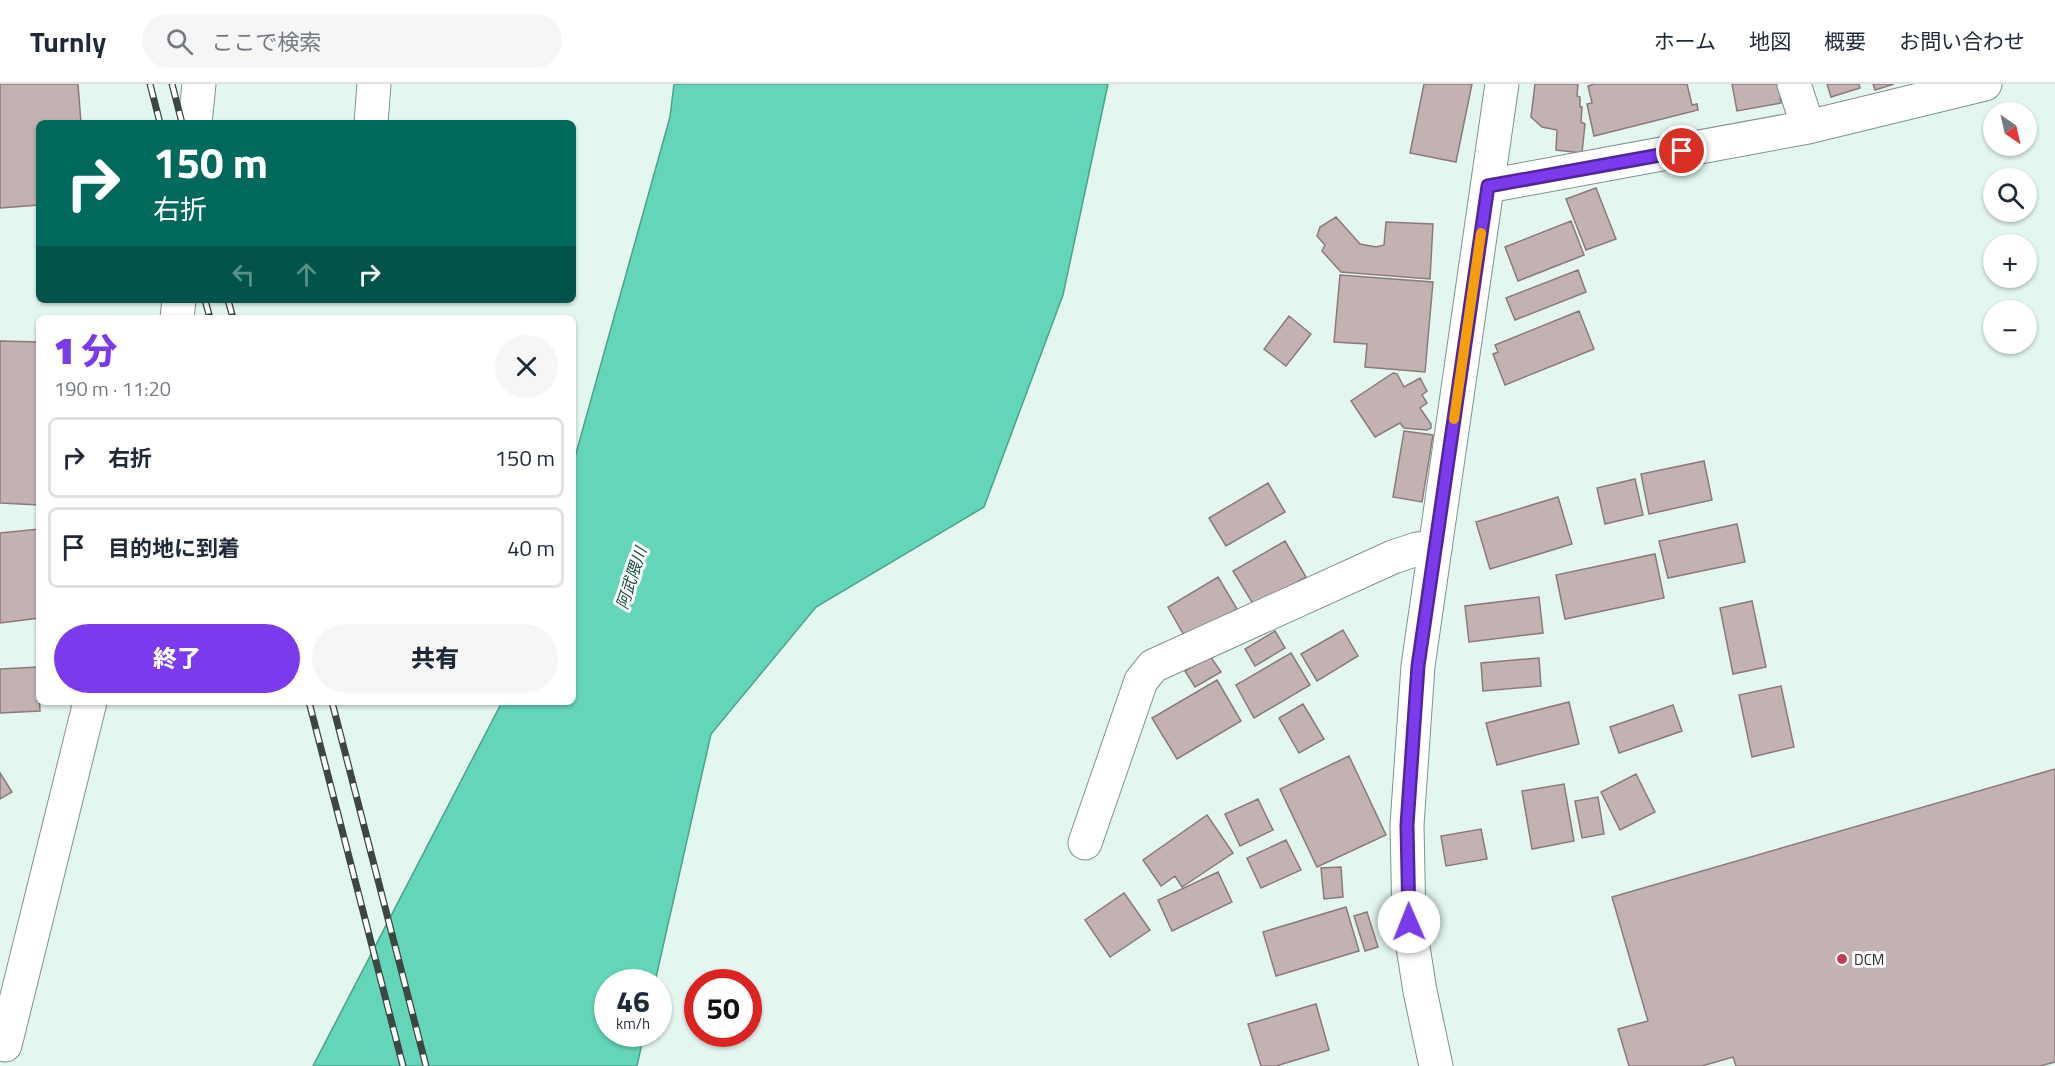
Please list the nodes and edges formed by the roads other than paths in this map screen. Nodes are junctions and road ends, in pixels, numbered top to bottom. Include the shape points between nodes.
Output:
1 (199, 84) edge
2 (374, 84) edge
3 (1502, 84) edge
4 (1794, 84) edge
5 (1983, 84) edge
6 (195, 120) edge
7 (371, 120) edge
8 (1808, 127) junction
9 (1488, 186) junction
10 (1435, 548) junction
11 (89, 705) edge
12 (1085, 843) dead end
13 (5, 1045) dead end
14 (1436, 1066) edge

1 - 6 street
2 - 7 street
3 - 9 street
4 - 8 street
5 - 8 street
8 - 9 street
9 - 10 street
10 - 12 street via 1393,557 1153,666 1141,681
10 - 14 street via 1418,666 1407,825 1409,922
11 - 13 street

